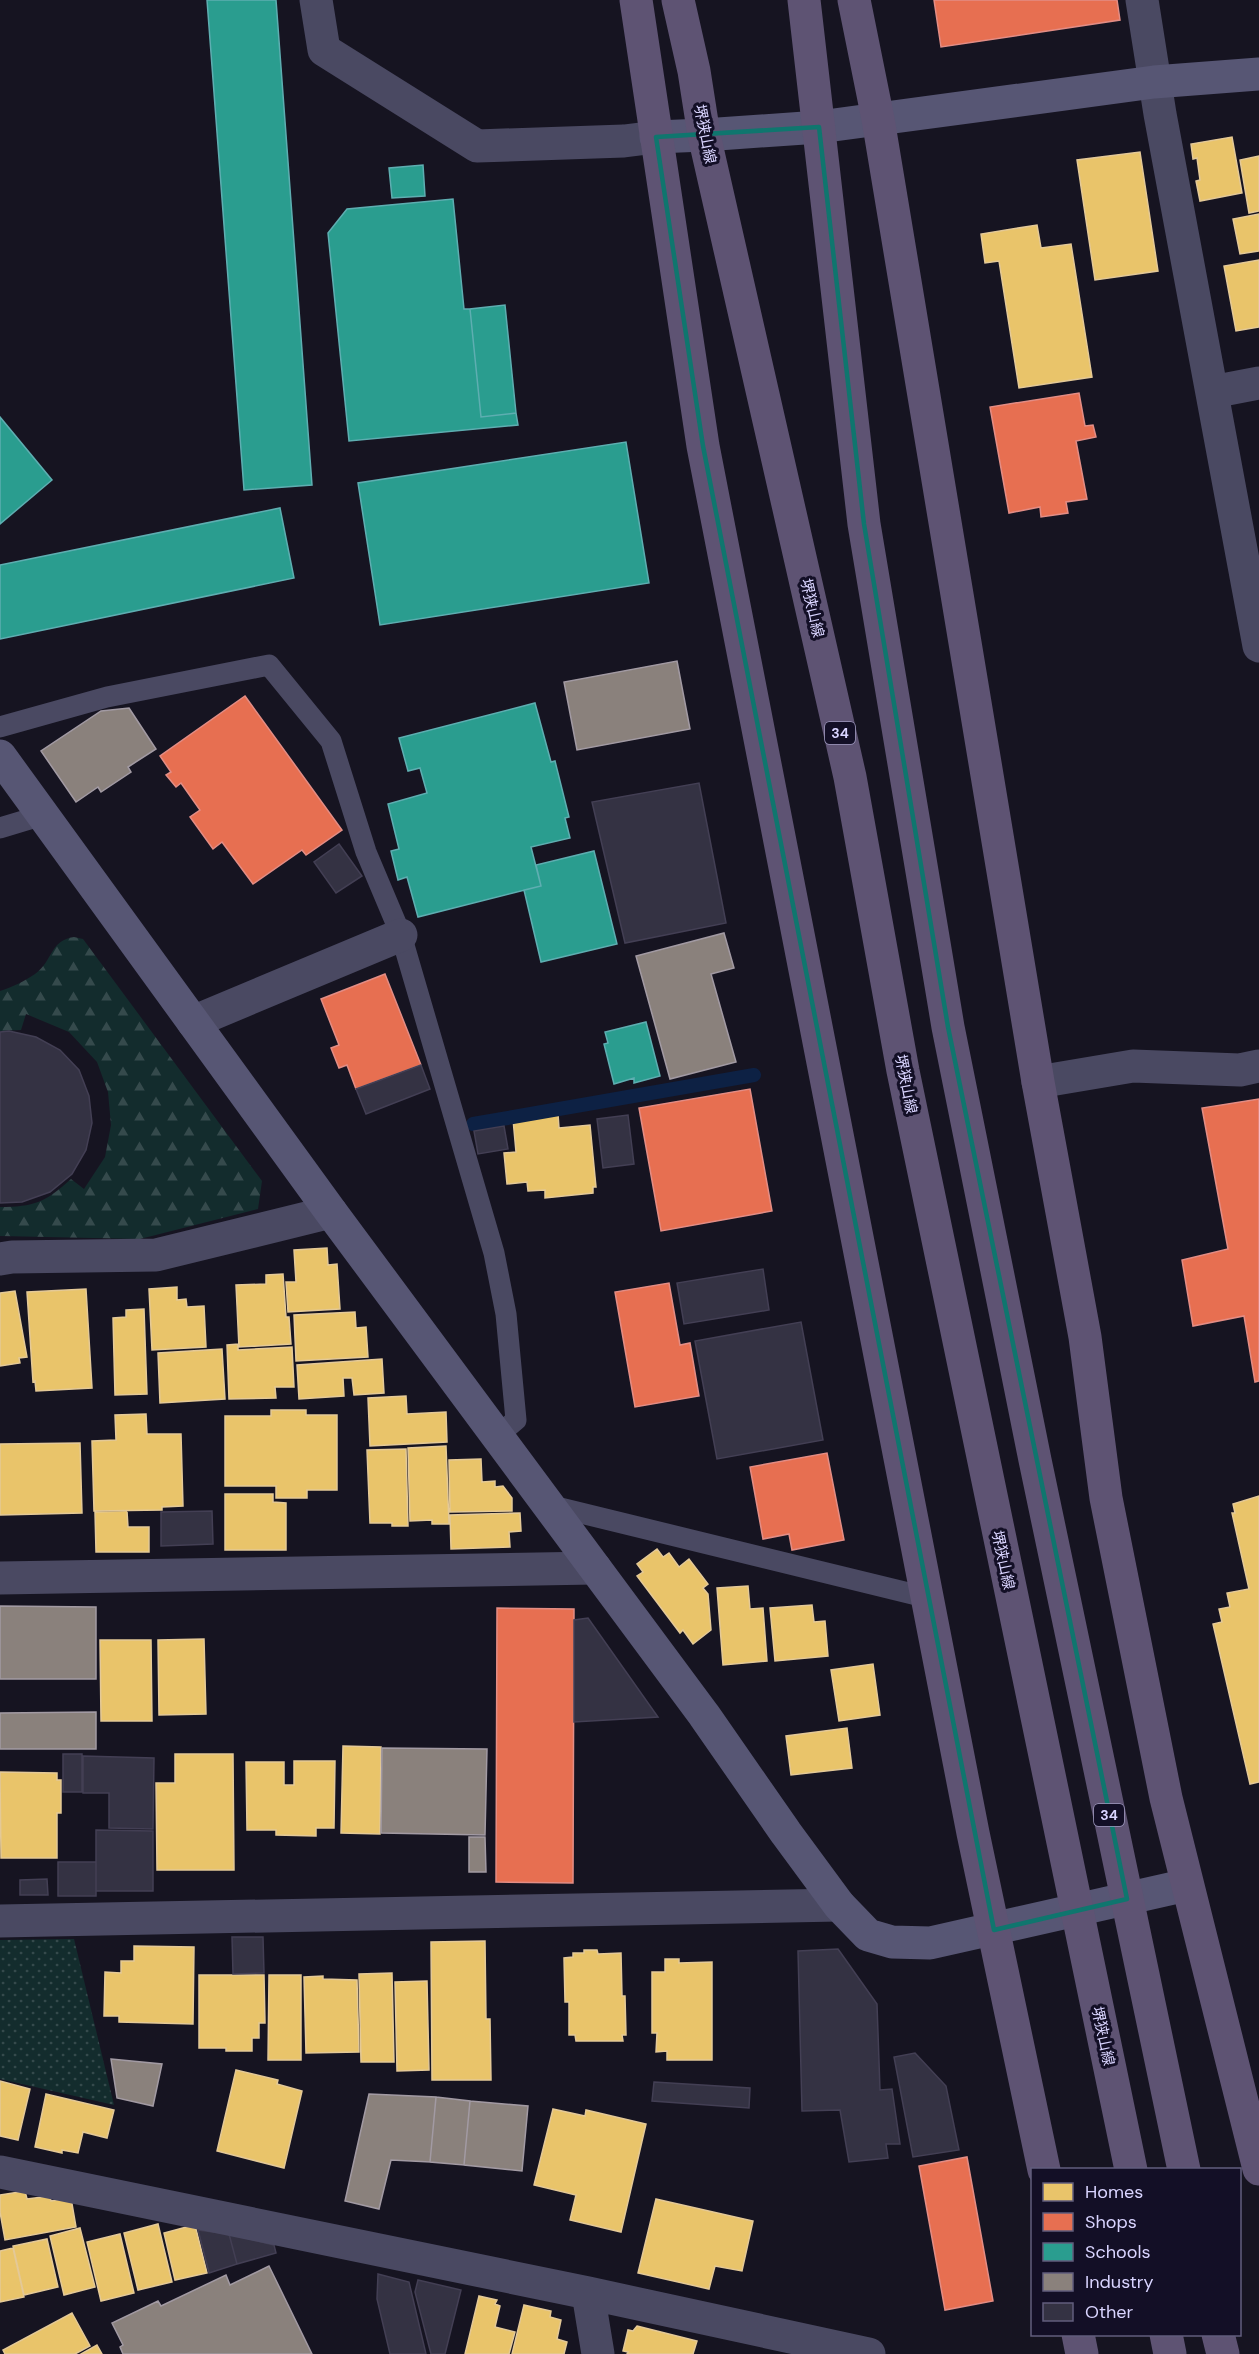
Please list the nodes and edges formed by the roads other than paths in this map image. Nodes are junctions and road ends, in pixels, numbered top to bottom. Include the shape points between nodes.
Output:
1 (316, 0) edge
2 (636, 0) edge
3 (678, 0) edge
4 (804, 0) edge
5 (854, 0) edge
6 (1142, 0) edge
7 (1259, 74) edge
8 (1154, 82) junction
9 (878, 118) junction
10 (819, 127) junction
11 (704, 135) junction
12 (656, 137) junction
13 (1259, 383) edge
14 (1212, 392) junction
15 (1258, 637) edge
16 (0, 727) edge
17 (0, 756) edge
18 (43, 816) junction
19 (0, 828) edge
20 (401, 935) junction
21 (193, 1022) junction
22 (1259, 1066) edge
23 (1038, 1082) junction
24 (331, 1212) junction
25 (0, 1259) edge
26 (497, 1437) junction
27 (548, 1505) junction
28 (595, 1568) junction
29 (0, 1578) edge
30 (929, 1598) junction
31 (1187, 1885) junction
32 (839, 1905) junction
33 (0, 1921) edge
34 (994, 1930) junction
35 (1044, 2168) edge
36 (1131, 2168) edge
37 (1184, 2168) edge
38 (1259, 2169) edge
39 (0, 2172) edge
40 (588, 2293) junction
41 (1078, 2336) edge
42 (1166, 2336) edge
43 (1218, 2336) edge
44 (598, 2354) edge
45 (869, 2354) edge
46 (1082, 2354) edge
47 (1170, 2354) edge
48 (1222, 2354) edge

1 - 12 street via 324,50 477,146
2 - 12 main road
3 - 11 main road, 堺狭山線 / 34
4 - 10 main road, 34
5 - 9 main road
6 - 8 street
7 - 8 street
8 - 9 street
8 - 14 street
9 - 10 street
9 - 23 main road
10 - 11 street
10 - 37 main road, 34 via 864,524 948,1027
11 - 12 street
11 - 36 main road, 堺狭山線 / 34 via 850,777 903,1071
12 - 30 main road via 703,446
13 - 14 street
14 - 15 street
16 - 20 lane via 107,697 269,665 331,741 366,852
17 - 18 street
18 - 19 lane
18 - 21 street
20 - 21 street
20 - 26 lane via 494,1253 506,1314 516,1420
21 - 24 street
22 - 23 street via 1240,1070 1133,1066
23 - 31 main road via 1085,1337 1106,1498
24 - 25 street via 156,1255
24 - 26 street
26 - 27 street
27 - 28 street
27 - 30 lane
28 - 29 street
28 - 32 street
30 - 34 main road
31 - 34 street
31 - 38 main road
32 - 33 street
32 - 34 street via 868,1935 892,1942 930,1943
34 - 35 main road
39 - 40 street
40 - 44 street
40 - 45 street
41 - 46 main road
42 - 47 main road
43 - 48 main road

